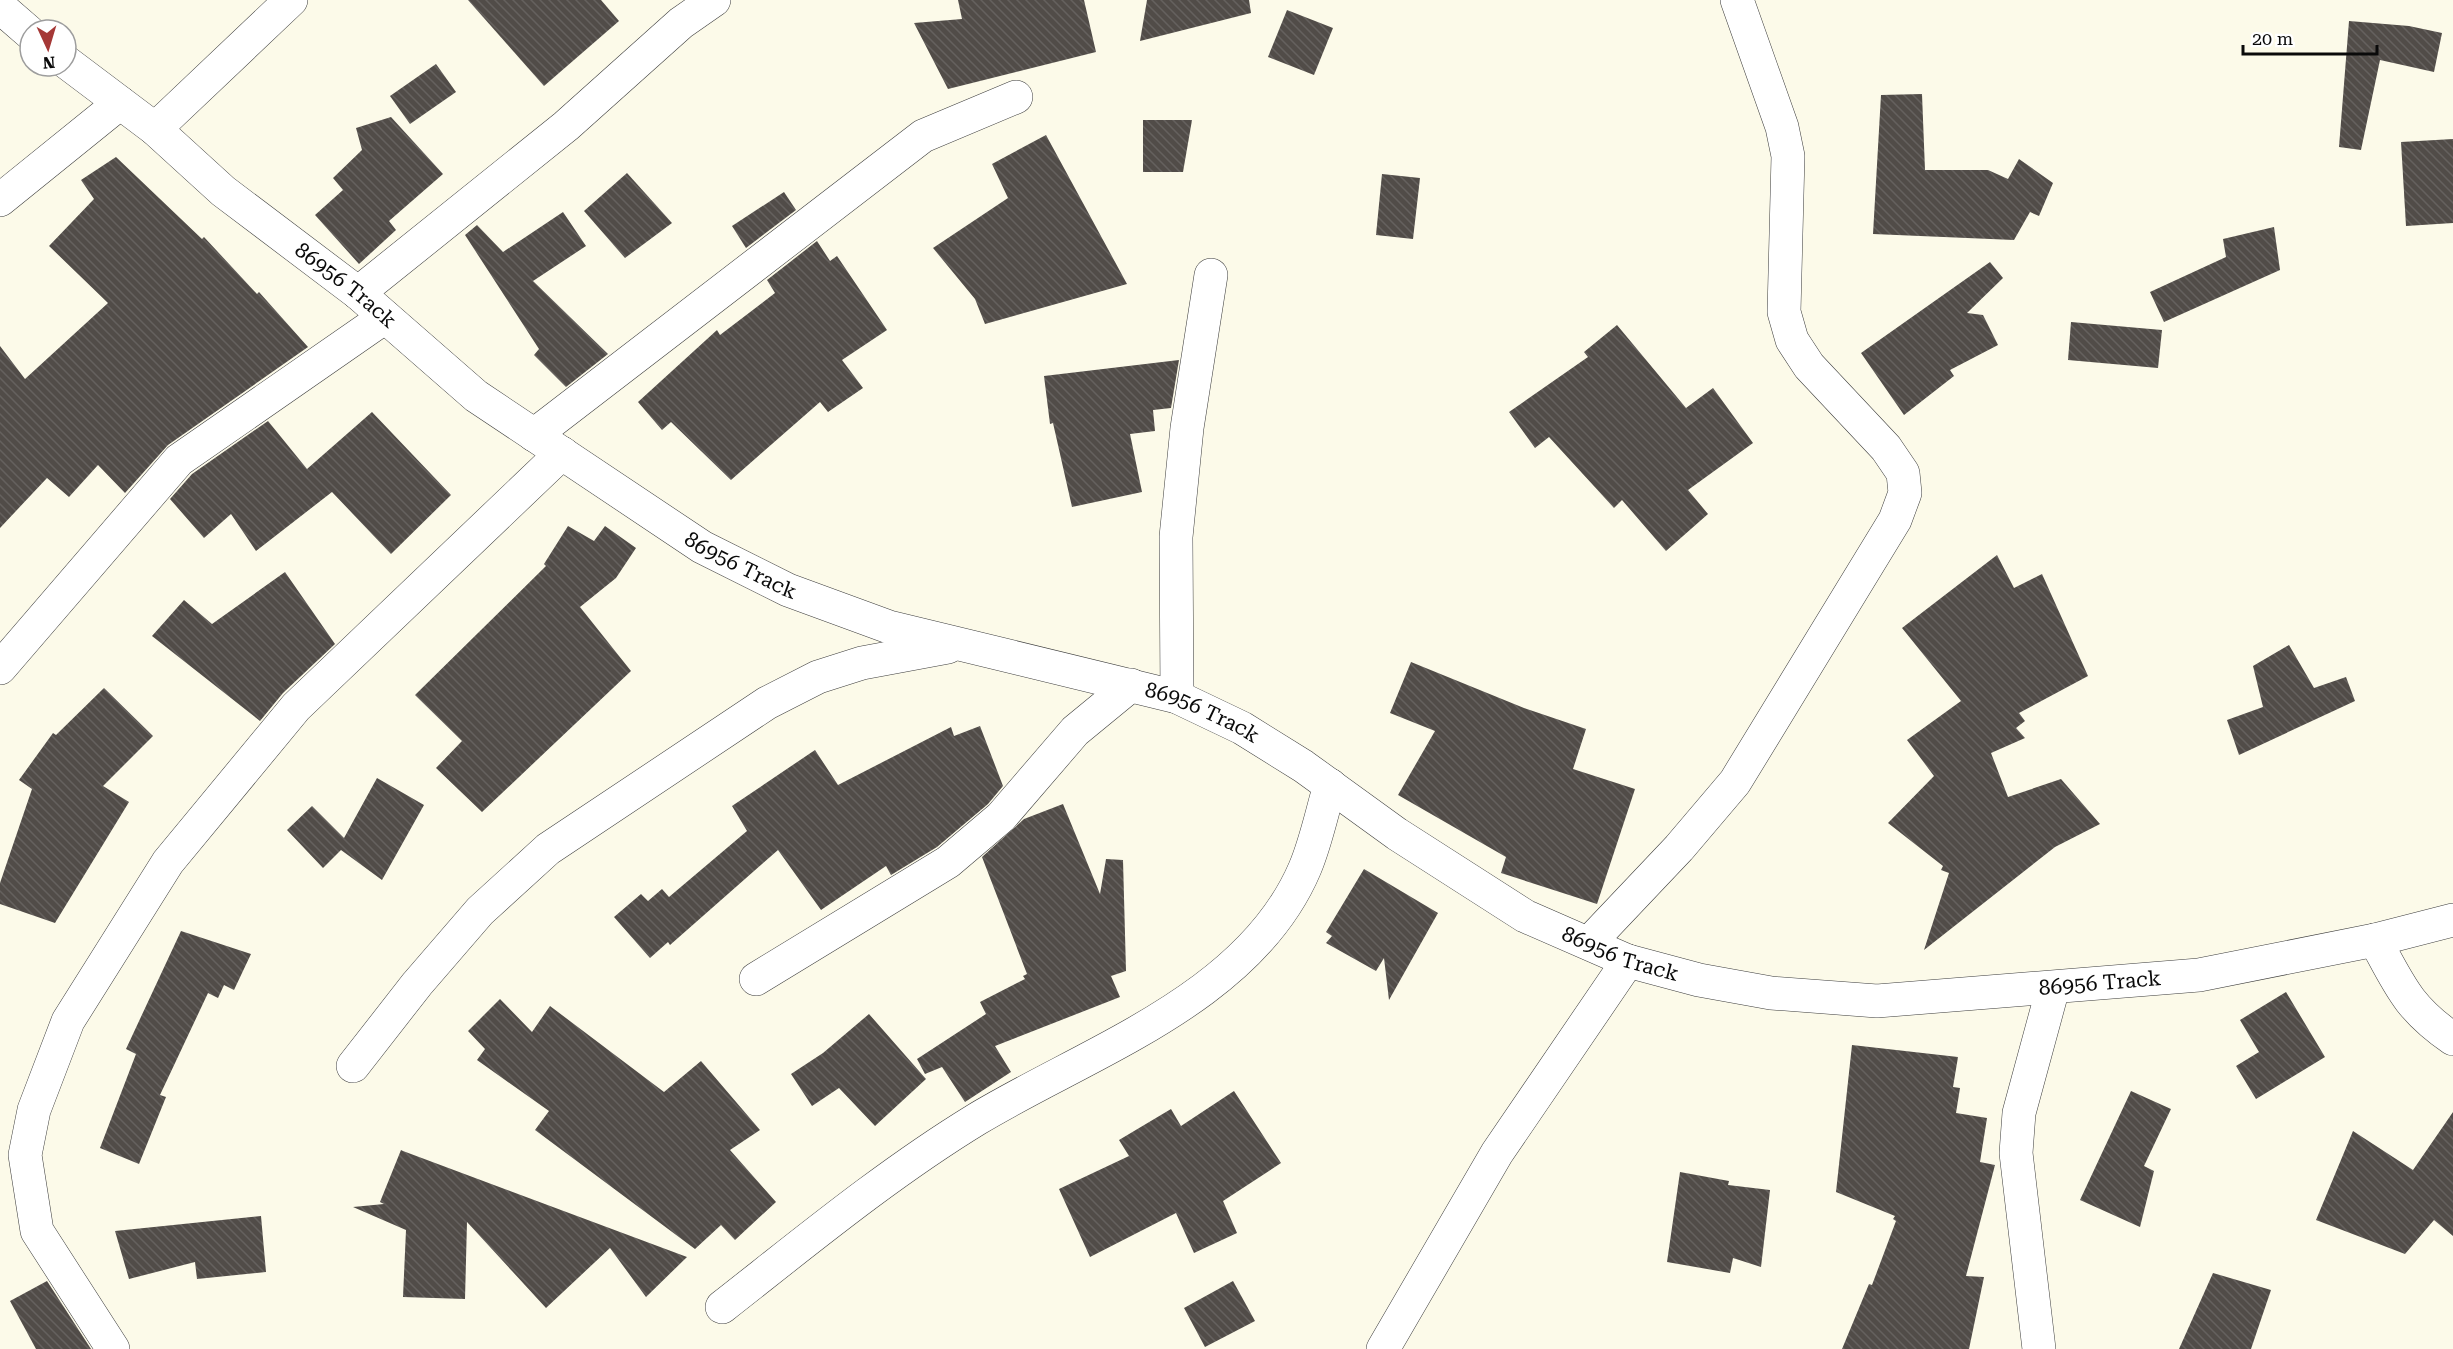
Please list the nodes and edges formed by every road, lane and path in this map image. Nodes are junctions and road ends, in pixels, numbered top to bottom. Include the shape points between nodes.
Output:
1 (291, 0) edge
2 (714, 0) edge
3 (1737, 0) edge
4 (0, 7) edge
5 (18, 23) edge
6 (78, 71) edge
7 (1016, 97) dead end
8 (120, 104) junction
9 (155, 129) junction
10 (0, 200) edge
11 (1211, 275) dead end
12 (358, 293) junction
13 (386, 317) junction
14 (534, 435) junction
15 (562, 453) junction
16 (959, 645) junction
17 (0, 668) edge
18 (1131, 685) junction
19 (1177, 697) junction
20 (1330, 785) junction
21 (2453, 920) edge
22 (2375, 940) junction
23 (1589, 943) junction
24 (1628, 961) junction
25 (756, 979) dead end
26 (2053, 988) junction
27 (2453, 1040) edge
28 (353, 1065) dead end
29 (722, 1306) dead end
30 (113, 1349) edge
31 (1383, 1349) edge
32 (2040, 1349) edge

1 - 9 street
2 - 12 street via 681,23 566,126
3 - 23 street via 1782,127 1788,156 1784,312 1792,340 1809,366 1886,448 1903,473 1905,493 1895,520 1735,782
4 - 5 street
6 - 8 street, 86956 Track
7 - 14 street via 923,136
8 - 9 street, 86956 Track
8 - 10 street
9 - 12 street, 86956 Track via 223,191
11 - 19 street via 1187,428 1176,537
12 - 13 street, 86956 Track
13 - 14 street, 86956 Track via 476,396
13 - 17 street via 179,460
14 - 15 street, 86956 Track
15 - 16 street, 86956 Track via 702,548 789,591 889,627
15 - 30 street via 296,707 168,862 68,1021 34,1110 25,1155 37,1231
16 - 18 street, 86956 Track
16 - 28 street via 862,663 818,677 767,704 548,849 480,911
18 - 19 street, 86956 Track
18 - 25 street via 1075,731 1001,817 948,862
19 - 20 street, 86956 Track via 1242,728
20 - 23 street, 86956 Track via 1397,834 1525,916
20 - 29 street via 1305,868 1276,916 1240,960 1179,1006 957,1132 871,1191
21 - 22 street, 86956 Track
22 - 26 street, 86956 Track via 2199,975
22 - 27 street via 2406,998
23 - 24 street, 86956 Track
24 - 26 street, 86956 Track via 1699,980 1772,993 1865,1000
24 - 31 street via 1497,1153
26 - 32 street via 2019,1113 2016,1153

